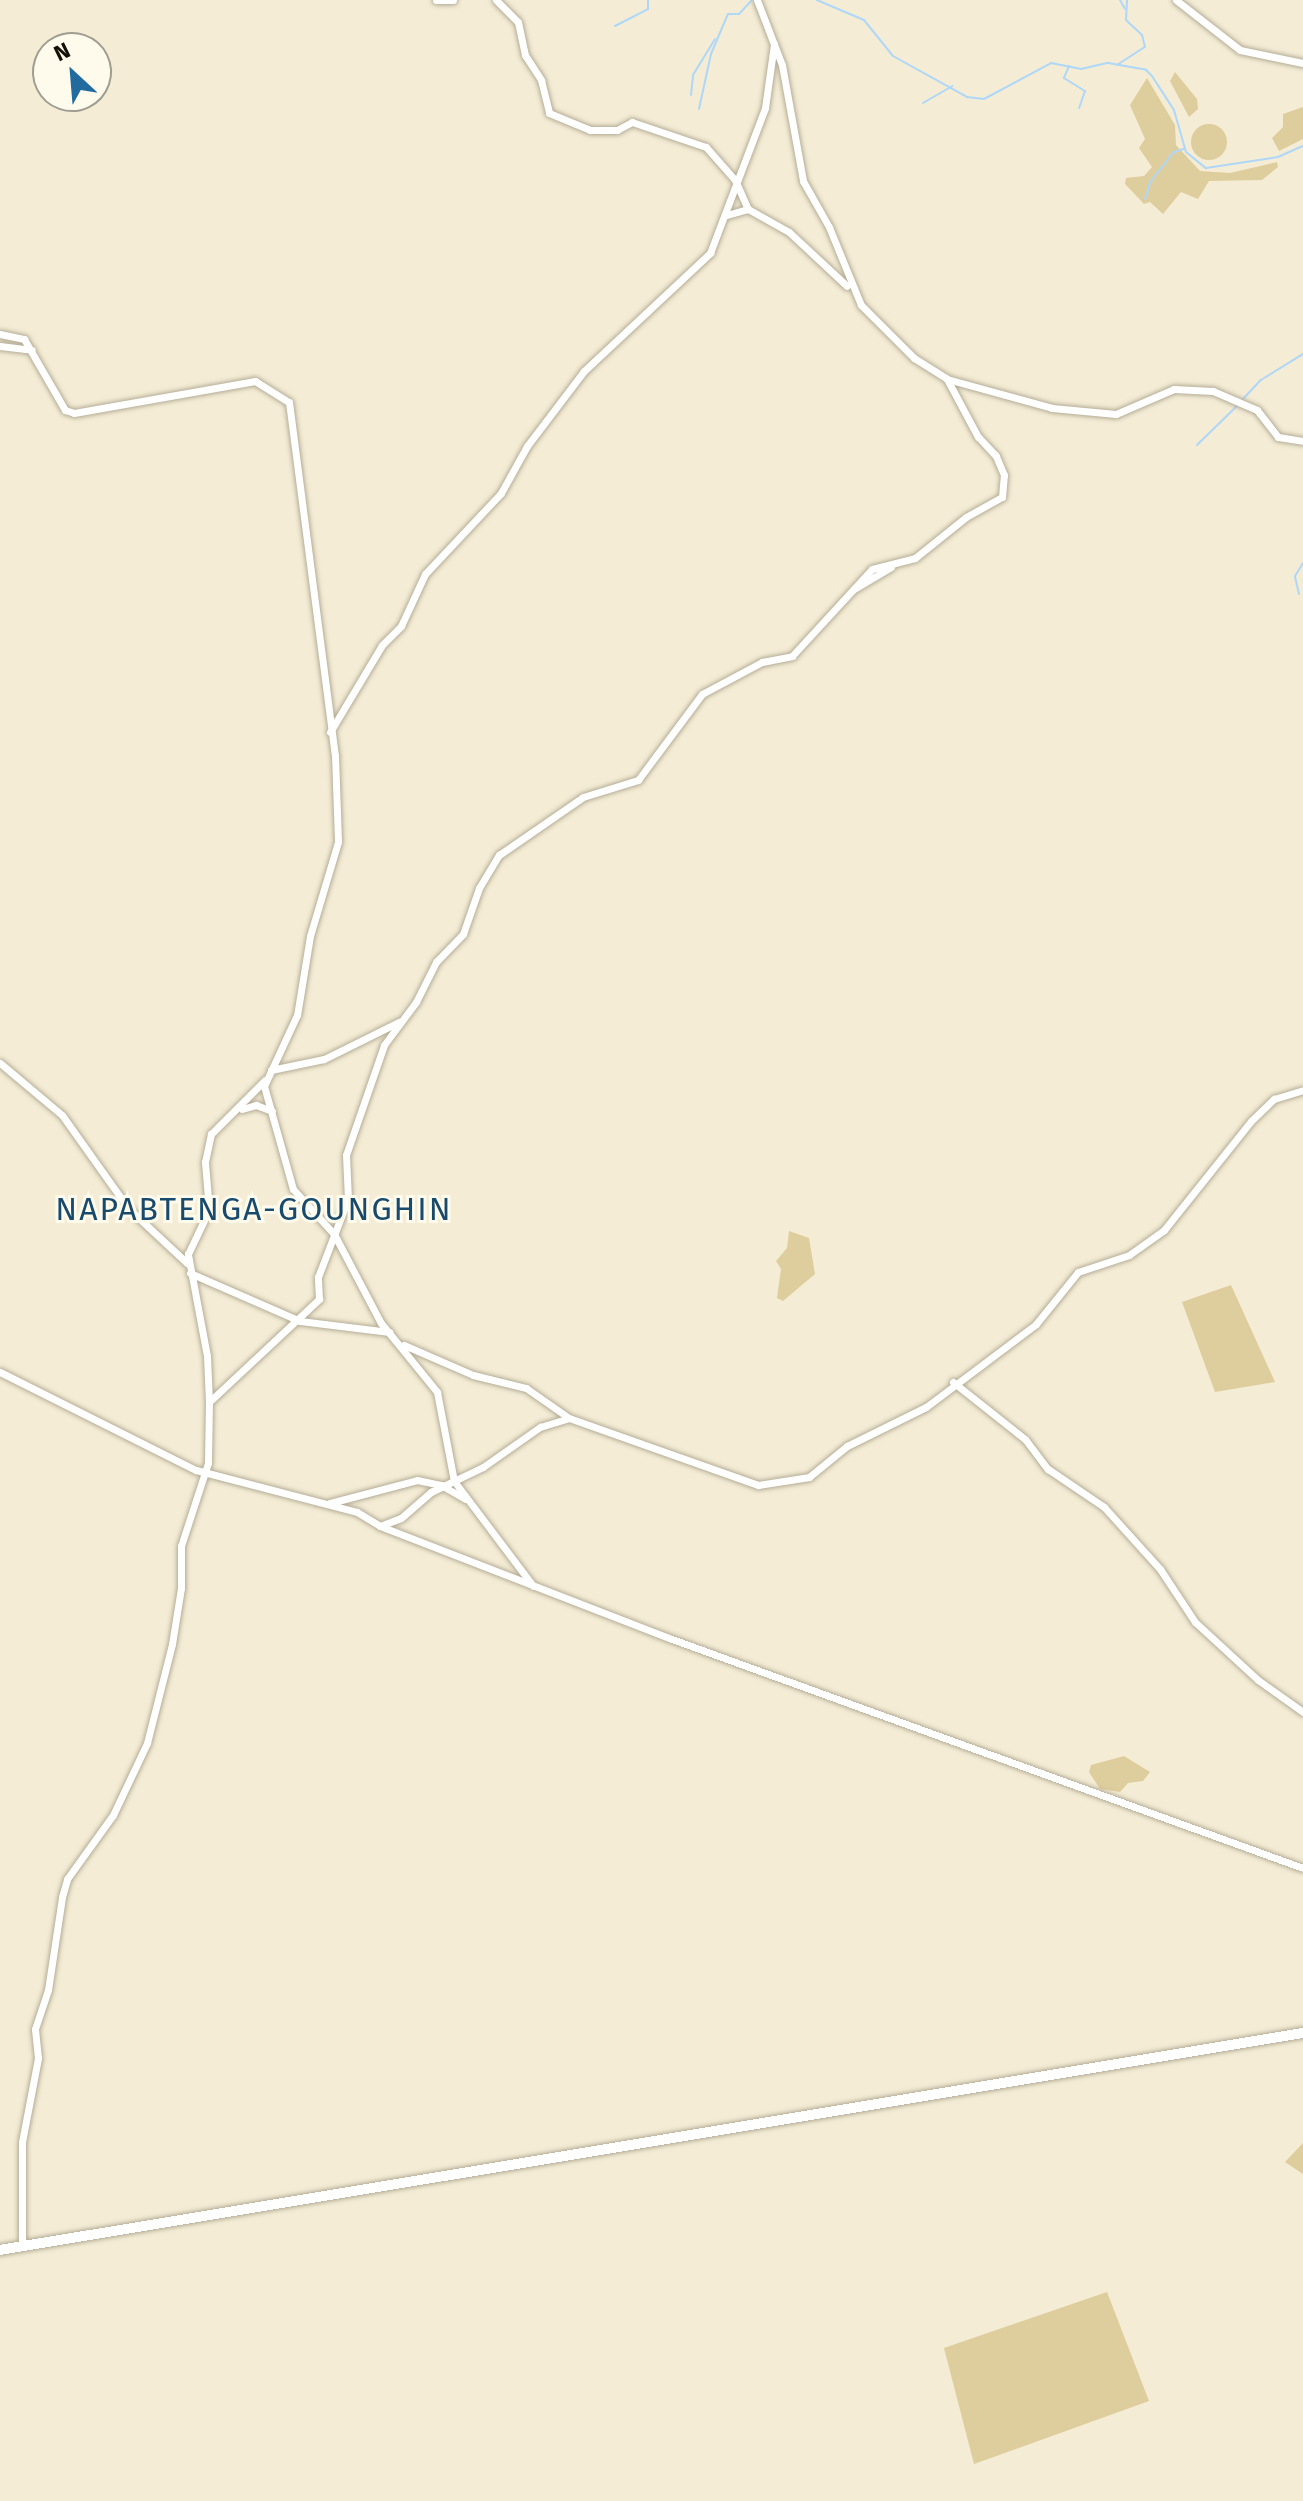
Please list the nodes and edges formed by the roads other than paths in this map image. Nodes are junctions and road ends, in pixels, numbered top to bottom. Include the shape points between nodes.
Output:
1 (436, 0) edge
2 (453, 0) edge
3 (496, 0) edge
4 (757, 0) edge
5 (1176, 0) edge
6 (774, 44) junction
7 (1303, 63) edge
8 (735, 180) junction
9 (748, 209) junction
10 (727, 215) junction
11 (861, 305) junction
12 (0, 334) edge
13 (0, 346) edge
14 (32, 350) junction
15 (947, 379) junction
16 (1303, 441) edge
17 (330, 732) junction
18 (401, 1021) junction
19 (0, 1063) edge
20 (271, 1070) junction
21 (265, 1080) junction
22 (1303, 1090) edge
23 (240, 1110) junction
24 (273, 1113) junction
25 (334, 1234) junction
26 (187, 1263) junction
27 (190, 1273) junction
28 (300, 1321) junction
29 (389, 1332) junction
30 (404, 1345) junction
31 (0, 1372) edge
32 (953, 1382) junction
33 (209, 1402) junction
34 (569, 1418) junction
35 (204, 1472) junction
36 (453, 1479) junction
37 (441, 1485) junction
38 (467, 1500) junction
39 (327, 1503) junction
40 (380, 1526) junction
41 (533, 1586) junction
42 (1303, 1712) edge
43 (1303, 1868) edge
44 (1303, 2033) edge
45 (22, 2246) junction
46 (0, 2250) edge

1 - 2 street
3 - 8 street via 518,22 525,55 541,80 549,113 590,130 617,130 632,122 706,147
4 - 6 street
5 - 7 street via 1240,50
6 - 8 street via 765,108
6 - 11 street via 789,95 803,181 829,227
8 - 9 street
8 - 10 street
9 - 10 street
9 - 11 street via 789,232 837,273
10 - 17 street via 703,262 584,371 527,446 501,493 425,574 401,626 382,645
11 - 15 street via 914,358
12 - 14 street via 24,339
13 - 14 street
14 - 17 street via 65,410 74,413 255,381 289,402
15 - 16 street via 1024,403 1116,414 1174,389 1213,391 1250,405 1278,437
15 - 18 street via 978,437 996,456 1006,492 915,558 872,569 792,656 762,662 702,694 638,780 583,797 499,855 479,888 463,934 436,962
17 - 20 street via 338,854 310,936 297,1015
18 - 20 street via 324,1059
18 - 25 street via 384,1045 346,1155 348,1199
19 - 26 street via 62,1115 128,1208
20 - 21 street
21 - 23 street
21 - 24 street
22 - 32 street via 1274,1099 1241,1131 1164,1230 1129,1255 1078,1272 1036,1324
23 - 24 street via 256,1105
23 - 26 street via 215,1129 208,1142 209,1210
24 - 25 street via 293,1189
25 - 28 street via 318,1277 319,1299
25 - 29 street
26 - 27 street
27 - 28 street
27 - 33 street via 207,1356
28 - 29 street
28 - 33 street
29 - 30 street
30 - 34 street via 473,1375 526,1388
30 - 36 street via 416,1371 441,1402
31 - 35 street
32 - 34 street via 926,1407 847,1446 809,1477 771,1486 668,1457
32 - 42 street via 1025,1439 1048,1469 1104,1507 1160,1569 1195,1622 1258,1680
33 - 35 street
34 - 36 street via 540,1427 483,1467
35 - 39 street
35 - 45 street via 181,1546 172,1644 147,1743 113,1815 67,1879 62,1897 48,1990 35,2029 38,2058 22,2142
36 - 37 street
36 - 38 street
37 - 38 street
37 - 39 street via 393,1483
37 - 40 street via 401,1518
38 - 41 street
39 - 40 street
40 - 41 street
41 - 43 street
44 - 45 street
45 - 46 street

